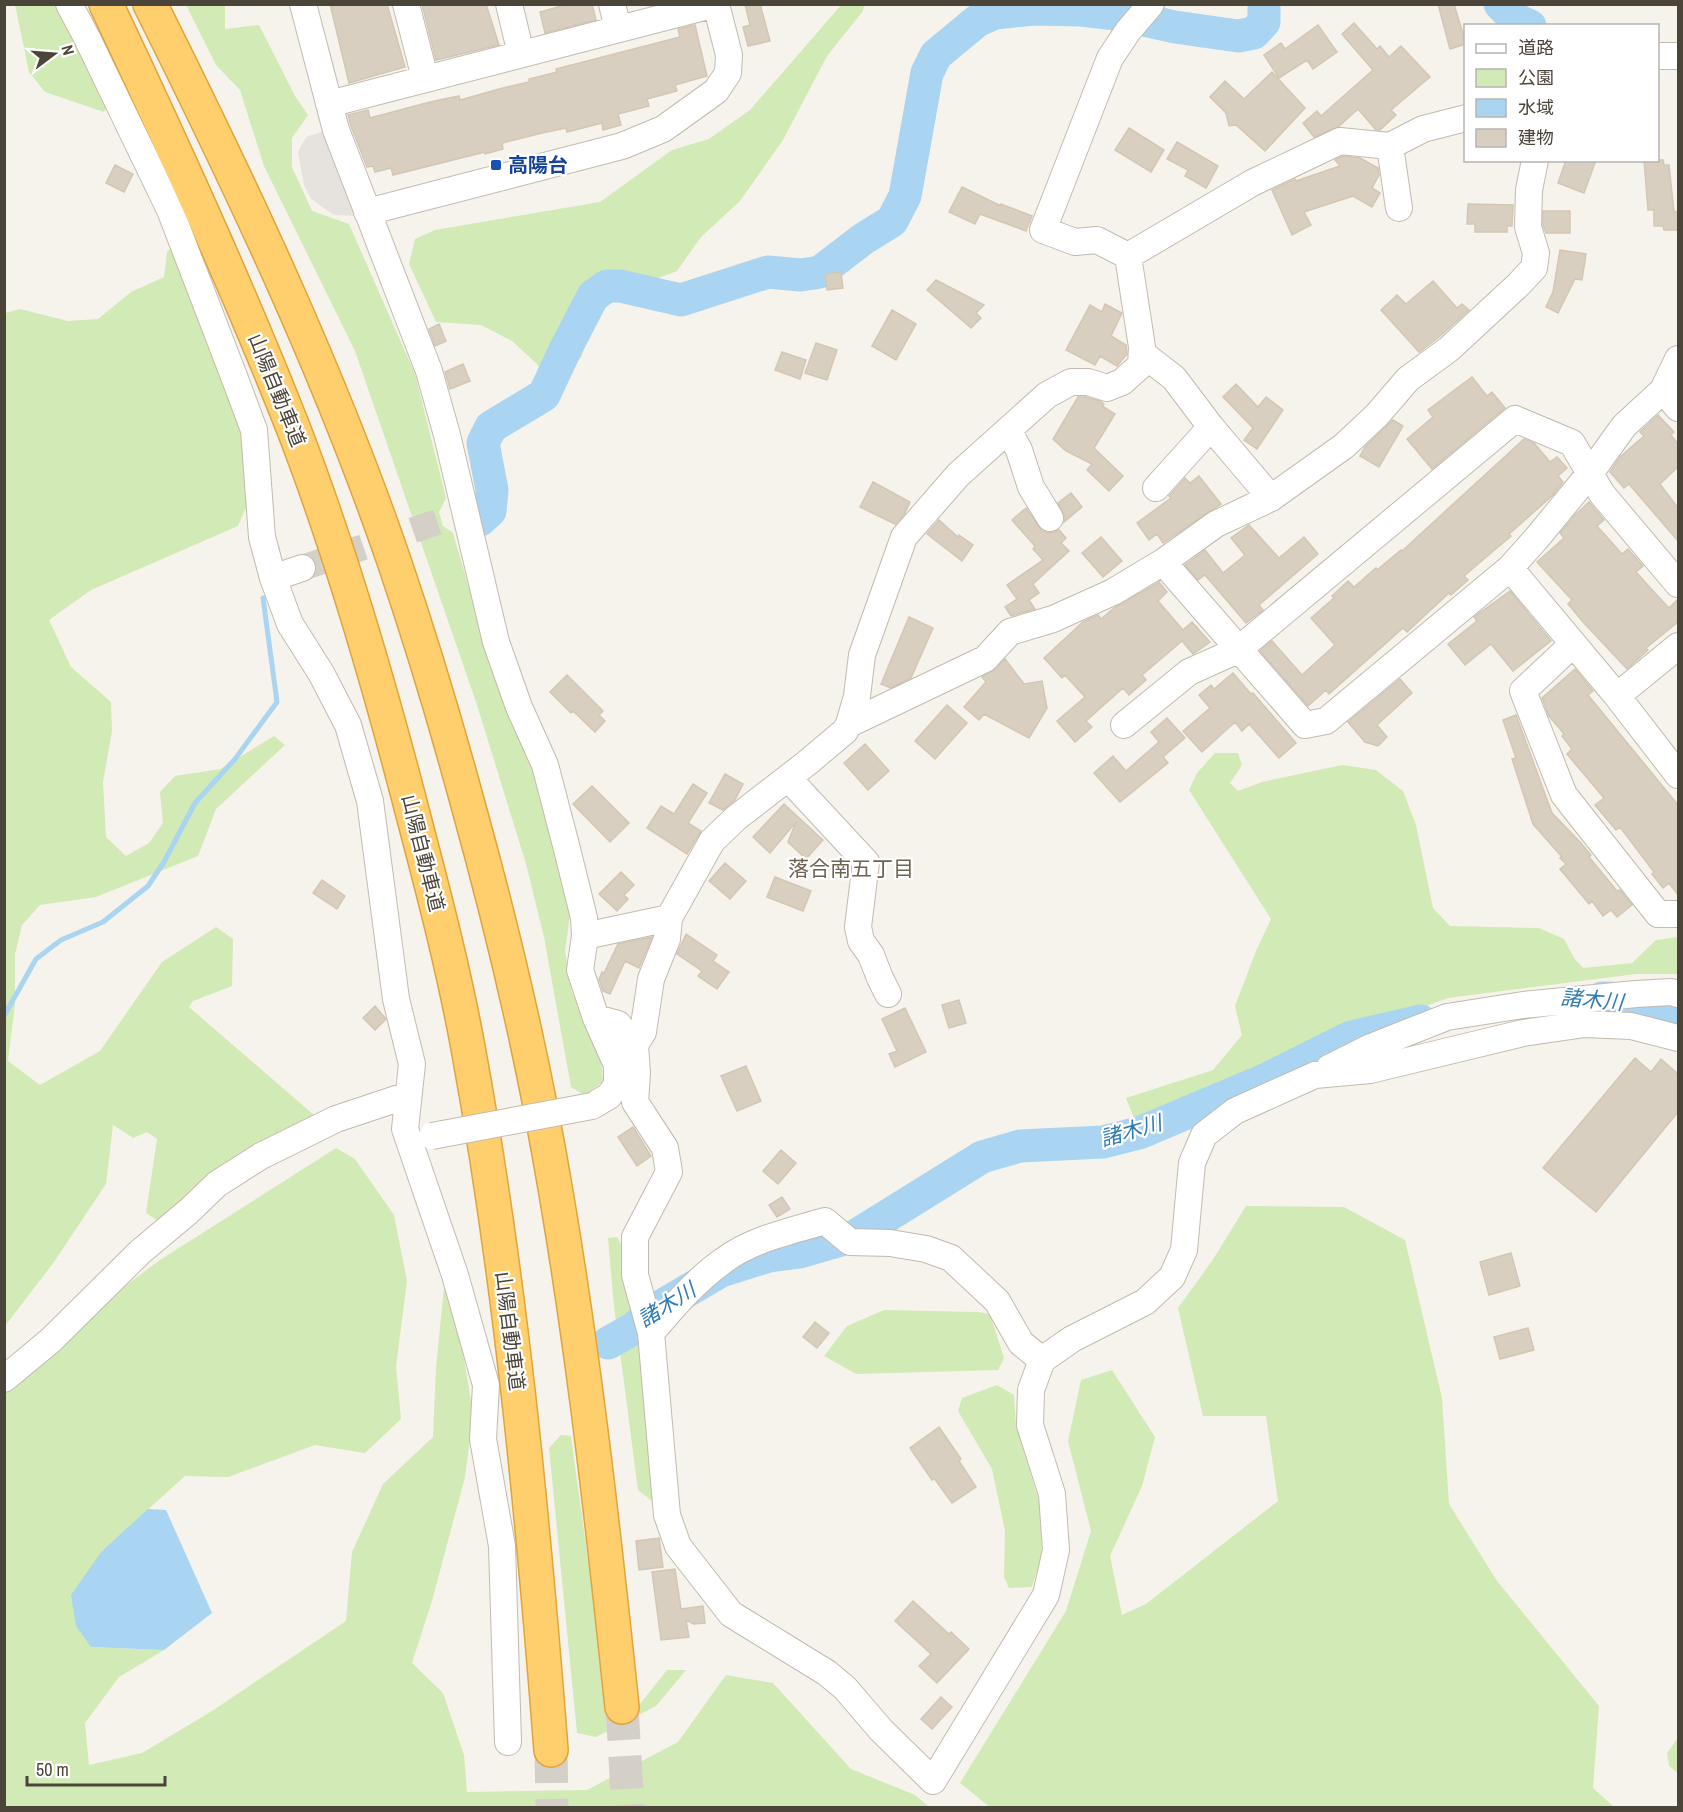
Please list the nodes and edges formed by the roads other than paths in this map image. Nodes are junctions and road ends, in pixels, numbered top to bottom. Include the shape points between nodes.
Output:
1 (69, 4) edge
2 (106, 4) edge
3 (150, 4) edge
4 (303, 4) edge
5 (406, 4) edge
6 (509, 4) edge
7 (612, 4) edge
8 (716, 4) edge
9 (1148, 7) edge
10 (618, 29) junction
11 (521, 54) junction
12 (1659, 56) edge
13 (1678, 56) edge
14 (424, 78) junction
15 (329, 104) junction
16 (1464, 118) edge
17 (1390, 146) junction
18 (1535, 162) edge
19 (1399, 208) dead end
20 (367, 212) junction
21 (1128, 256) junction
22 (1143, 354) junction
23 (1678, 359) edge
24 (1671, 399) edge
25 (1211, 427) junction
26 (1008, 430) junction
27 (1591, 472) junction
28 (1156, 488) dead end
29 (1271, 498) junction
30 (1050, 518) dead end
31 (1163, 562) junction
32 (302, 568) tunnel mouth
33 (1510, 568) junction
34 (273, 578) junction
35 (1678, 584) edge
36 (1572, 645) junction
37 (1678, 646) edge
38 (1238, 650) junction
39 (1617, 696) junction
40 (849, 724) junction
41 (1124, 724) dead end
42 (1678, 775) edge
43 (789, 778) junction
44 (1678, 914) edge
45 (669, 918) junction
46 (585, 936) junction
47 (888, 994) dead end
48 (1678, 994) edge
49 (596, 1018) junction
50 (1678, 1038) edge
51 (635, 1045) junction
52 (1315, 1075) junction
53 (408, 1095) junction
54 (405, 1129) junction
55 (651, 1333) junction
56 (1042, 1360) junction
57 (4, 1379) edge
58 (622, 1707) tunnel mouth
59 (508, 1742) dead end
60 (551, 1750) tunnel mouth

1 - 34 street via 170,210 254,430 262,537
2 - 60 highway, 山陽自動車道 via 218,246 295,434 379,688 425,860 469,1050 493,1200 530,1493
3 - 58 highway via 277,267 341,417 395,563 486,869 525,1031 580,1343
4 - 15 street
5 - 14 street
6 - 11 street
7 - 10 street
8 - 10 street
8 - 20 street via 729,55 728,73 716,91 663,129 622,146
9 - 21 street via 1110,58 1043,230 1075,242 1096,240
10 - 11 street
11 - 14 street
12 - 13 street
14 - 15 street
15 - 20 street
16 - 17 street via 1422,129
17 - 19 street
17 - 21 street via 1340,141 1252,183
18 - 29 street via 1528,226 1536,253 1534,268 1449,349 1408,379 1344,446
20 - 46 street via 429,371 447,435 455,515 519,707 545,765 584,918
21 - 22 street
22 - 25 street via 1174,378
22 - 26 street via 1141,365 1122,382 1107,388 1071,382 1047,395
23 - 24 street
24 - 27 street via 1624,426
25 - 28 street
25 - 29 street
26 - 30 street via 1031,487
26 - 40 street via 958,476 904,537 862,655
27 - 33 street
27 - 35 street via 1602,494
27 - 38 street via 1572,443 1515,419
29 - 31 street via 1216,524
31 - 38 street
31 - 40 street via 1113,592 1053,619 1010,632 985,659
32 - 34 street
33 - 36 street
33 - 38 street via 1326,721 1305,725
34 - 53 street via 290,624 348,725 370,801 396,999 412,1064
36 - 39 street
36 - 44 street via 1523,692 1564,795 1658,914
37 - 39 street
38 - 41 street via 1189,672
39 - 42 street
40 - 43 street
43 - 45 street via 735,818 712,841
43 - 47 street via 866,862 858,927
45 - 46 street
45 - 51 street via 667,939 651,979 643,1032
46 - 49 street via 580,970
48 - 52 street via 1636,994 1446,1017
49 - 51 street via 618,1024
49 - 54 street, bridge via 617,1065 617,1085 609,1096 592,1106 432,1136
50 - 52 street via 1631,1026 1585,1024 1523,1033 1370,1070
51 - 55 street via 635,1102 665,1148 669,1172 635,1237 635,1275
52 - 56 street via 1235,1111 1204,1135 1192,1163 1184,1250 1172,1277 1145,1302 1072,1339
53 - 54 street
53 - 57 street via 336,1119 261,1156 217,1184
54 - 59 street via 455,1275 486,1385 483,1439 502,1546
55 - 56 street via 723,1260 762,1240 825,1221 850,1242 890,1243 951,1258 997,1301 1021,1343
55 - 56 street via 667,1515 678,1546 731,1614 827,1673 933,1781 1046,1595 1056,1550 1052,1494 1030,1425 1031,1390

